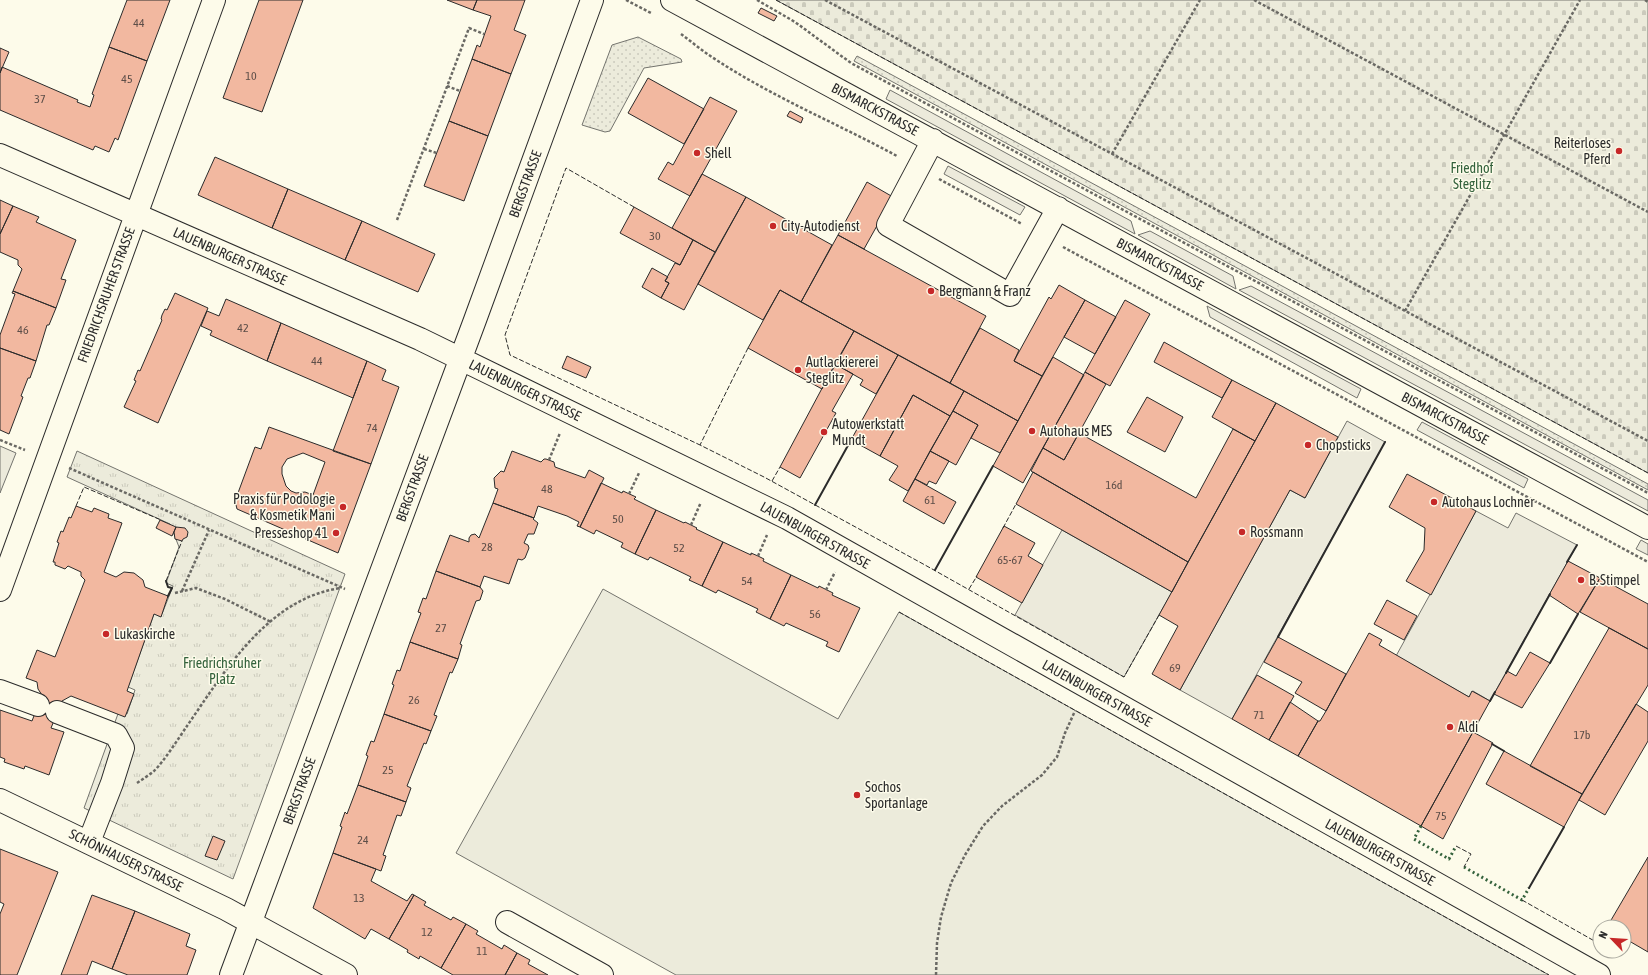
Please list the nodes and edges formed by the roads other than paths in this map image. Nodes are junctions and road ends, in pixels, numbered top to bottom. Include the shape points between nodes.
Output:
1 (214, 0) edge
2 (592, 0) edge
3 (672, 0) edge
4 (933, 140) junction
5 (0, 155) edge
6 (1058, 208) junction
7 (135, 214) junction
8 (460, 359) junction
9 (1648, 528) edge
10 (0, 590) edge
11 (0, 691) edge
12 (0, 800) edge
13 (89, 842) junction
14 (250, 922) junction
15 (507, 922) dead end
16 (231, 975) edge
17 (346, 975) edge
18 (602, 975) edge
19 (1599, 975) edge

1 - 7 street, FRIEDRICHSRUHER STRASSE
2 - 8 street, BERGSTRASSE
3 - 4 street, BISMARCKSTRASSE
4 - 6 street, BISMARCKSTRASSE
4 - 6 street via 888,225 1010,295
5 - 7 street, LAUENBURGER STRASSE
6 - 9 street, BISMARCKSTRASSE
7 - 8 street, LAUENBURGER STRASSE
7 - 10 street, FRIEDRICHSRUHER STRASSE
8 - 14 street, BERGSTRASSE
8 - 19 street, LAUENBURGER STRASSE via 787,518
11 - 13 street via 116,735 123,748
12 - 13 street, SCHÖNHAUSER STRASSE
13 - 14 street, SCHÖNHAUSER STRASSE
14 - 16 street, BERGSTRASSE
14 - 17 street, SCHÖNHAUSER STRASSE
15 - 18 street

